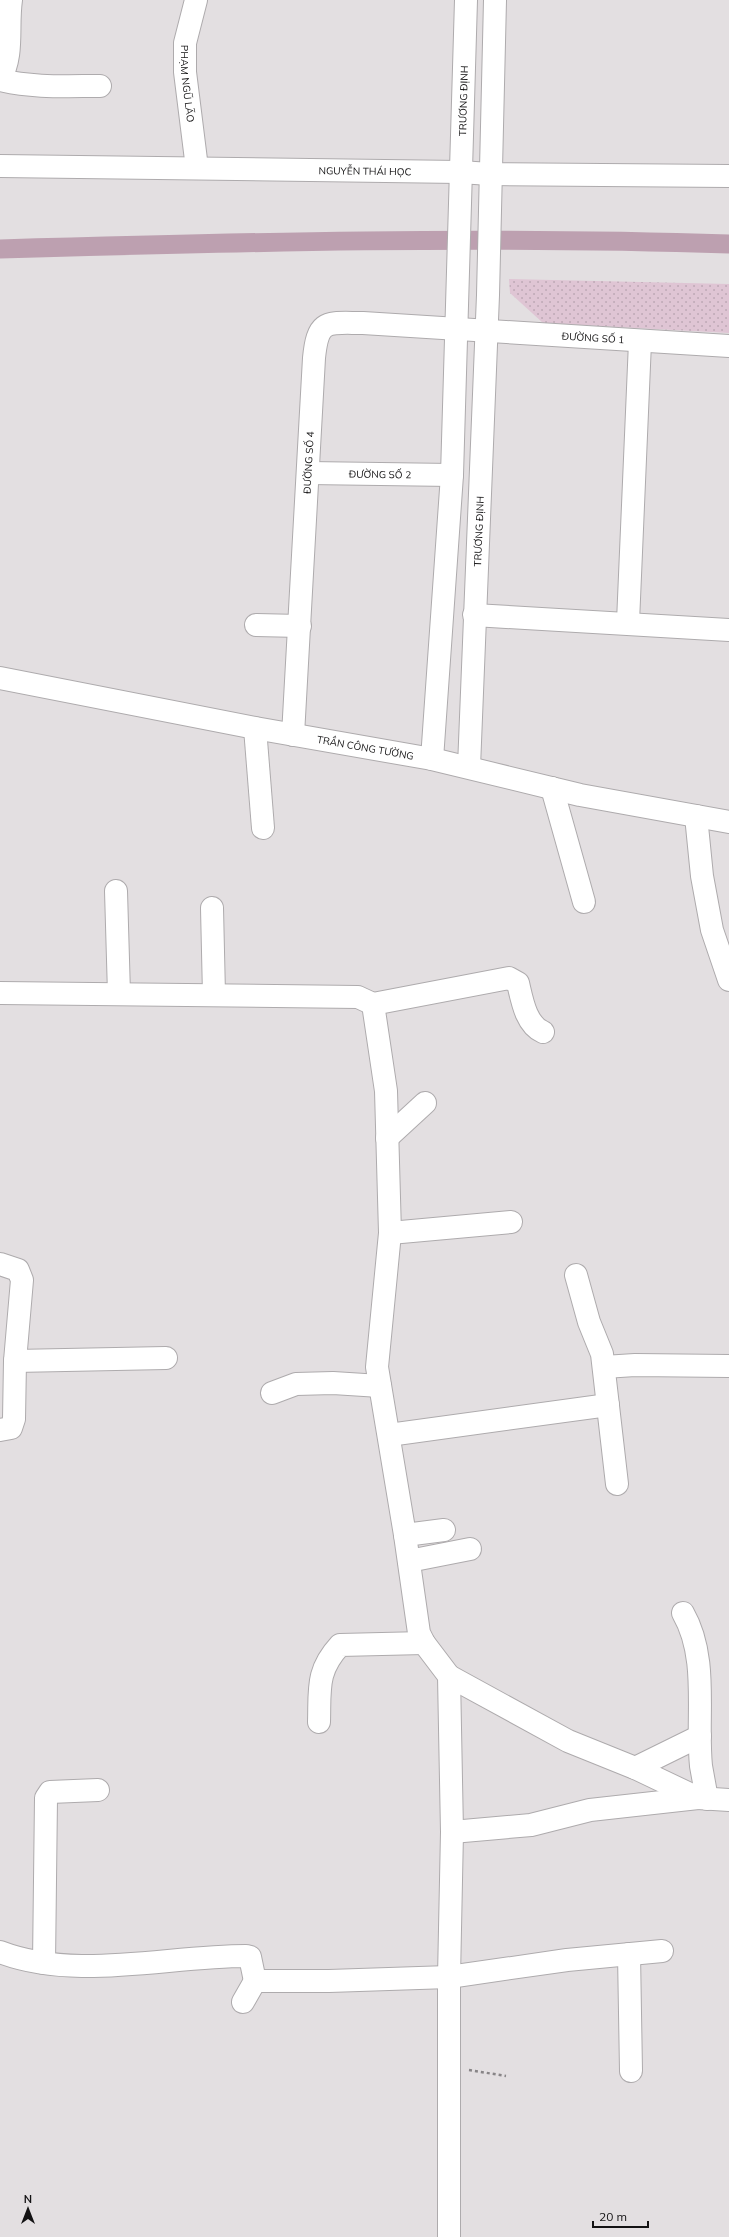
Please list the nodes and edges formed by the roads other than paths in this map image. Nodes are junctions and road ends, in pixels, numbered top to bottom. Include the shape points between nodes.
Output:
1 (11, 0) edge
2 (196, 0) edge
3 (466, 0) edge
4 (495, 0) edge
5 (0, 80) edge
6 (100, 86) dead end
7 (0, 166) edge
8 (197, 168) junction
9 (460, 172) junction
10 (490, 174) junction
11 (729, 176) edge
12 (457, 328) junction
13 (486, 330) junction
14 (640, 342) junction
15 (729, 346) edge
16 (308, 473) junction
17 (452, 475) junction
18 (474, 615) junction
19 (628, 622) junction
20 (256, 625) dead end
21 (300, 626) junction
22 (729, 630) edge
23 (0, 678) edge
24 (255, 728) junction
25 (293, 735) junction
26 (432, 758) junction
27 (469, 767) junction
28 (552, 788) junction
29 (696, 816) junction
30 (729, 822) edge
31 (263, 828) dead end
32 (116, 891) dead end
33 (584, 902) dead end
34 (212, 908) dead end
35 (729, 980) edge
36 (0, 993) edge
37 (119, 994) junction
38 (214, 996) junction
39 (373, 1004) junction
40 (543, 1032) dead end
41 (425, 1103) dead end
42 (387, 1138) junction
43 (511, 1222) dead end
44 (390, 1233) junction
45 (0, 1264) edge
46 (576, 1276) dead end
47 (166, 1358) dead end
48 (15, 1361) junction
49 (729, 1366) edge
50 (604, 1367) junction
51 (380, 1386) junction
52 (272, 1393) dead end
53 (608, 1405) junction
54 (0, 1430) edge
55 (389, 1435) junction
56 (617, 1484) dead end
57 (444, 1530) dead end
58 (405, 1535) junction
59 (470, 1549) dead end
60 (409, 1561) junction
61 (683, 1613) dead end
62 (424, 1643) junction
63 (449, 1676) junction
64 (319, 1722) dead end
65 (700, 1736) junction
66 (635, 1768) junction
67 (98, 1790) dead end
68 (702, 1799) junction
69 (729, 1800) edge
70 (452, 1832) junction
71 (662, 1951) dead end
72 (0, 1952) edge
73 (629, 1954) junction
74 (44, 1963) junction
75 (449, 1977) junction
76 (255, 1980) junction
77 (243, 2002) dead end
78 (631, 2071) dead end
79 (449, 2237) edge

1 - 5 street via 9,49 6,70
2 - 8 street, PHẠM NGŨ LÃO via 185,43 185,72
3 - 9 street, TRƯƠNG ĐỊNH
4 - 10 street
5 - 6 street via 18,85 48,87
7 - 8 street, NGUYỄN THÁI HỌC
8 - 9 street, NGUYỄN THÁI HỌC
9 - 10 street, NGUYỄN THÁI HỌC
9 - 12 street, TRƯƠNG ĐỊNH
10 - 11 street, NGUYỄN THÁI HỌC
10 - 13 street, TRƯƠNG ĐỊNH
12 - 13 street, ĐƯỜNG SỐ 1
12 - 16 street, ĐƯỜNG SỐ 4 via 363,323 332,323 322,327 316,337
12 - 17 street
13 - 14 street, ĐƯỜNG SỐ 1
13 - 18 street, TRƯƠNG ĐỊNH
14 - 15 street, ĐƯỜNG SỐ 1
14 - 19 street
16 - 17 street, ĐƯỜNG SỐ 2
16 - 21 street, ĐƯỜNG SỐ 4
17 - 26 street
18 - 19 street
18 - 27 street, TRƯƠNG ĐỊNH
19 - 22 street
20 - 21 street
21 - 25 street, ĐƯỜNG SỐ 4
23 - 24 street, TRẦN CÔNG TƯỜNG
24 - 25 street, TRẦN CÔNG TƯỜNG
24 - 31 street
25 - 26 street, TRẦN CÔNG TƯỜNG
26 - 27 street, TRẦN CÔNG TƯỜNG
27 - 28 street, TRẦN CÔNG TƯỜNG
28 - 29 street, TRẦN CÔNG TƯỜNG
28 - 33 street
29 - 30 street, TRẦN CÔNG TƯỜNG
29 - 35 street via 702,876 712,930
32 - 37 street
34 - 38 street
36 - 37 street
37 - 38 street
38 - 39 street via 358,997
39 - 40 street via 509,978 518,983 528,1017 537,1029
39 - 42 street via 386,1091
41 - 42 street
42 - 44 street
43 - 44 street
44 - 51 street via 377,1367
45 - 48 street via 18,1270 22,1280
46 - 50 street
47 - 48 street
48 - 54 street via 14,1419 11,1428
49 - 50 street
50 - 53 street
51 - 52 street via 296,1384
51 - 55 street
53 - 55 street
53 - 56 street
55 - 58 street
57 - 58 street
58 - 60 street
59 - 60 street
60 - 62 street via 419,1633
61 - 65 street via 692,1629 698,1659
62 - 63 street
62 - 64 street via 340,1645 329,1657 320,1676
63 - 66 street via 568,1740
63 - 70 street
65 - 66 street
65 - 68 street
66 - 68 street
67 - 74 street via 50,1792 46,1798
68 - 69 street
68 - 70 street via 590,1810 531,1825
70 - 75 street
71 - 73 street
72 - 74 street via 20,1960
73 - 75 street
73 - 78 street
74 - 76 street via 68,1966 246,1956 250,1957 252,1962
75 - 76 street via 329,1981
75 - 79 street
76 - 77 street

